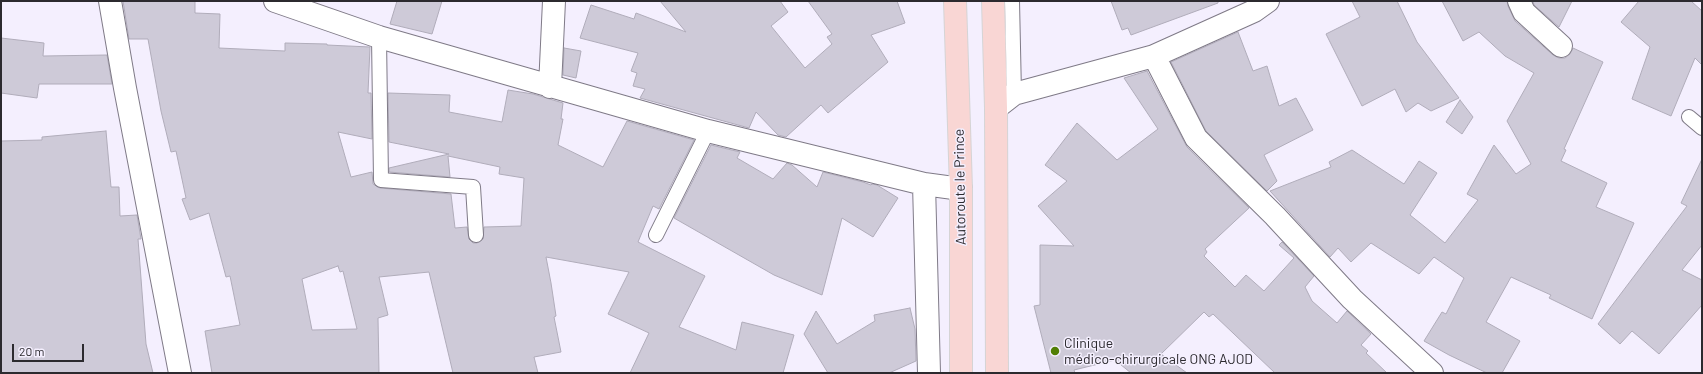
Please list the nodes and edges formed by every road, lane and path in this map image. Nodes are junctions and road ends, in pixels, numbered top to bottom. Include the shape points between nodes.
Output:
1 (110, 1) edge
2 (275, 1) edge
3 (554, 1) edge
4 (955, 1) edge
5 (993, 1) edge
6 (1012, 1) edge
7 (1519, 1) edge
8 (1257, 4) edge
9 (379, 37) junction
10 (1561, 46) dead end
11 (1154, 56) junction
12 (550, 87) junction
13 (1014, 94) junction
14 (996, 108) junction
15 (1689, 118) dead end
16 (1702, 128) edge
17 (708, 131) junction
18 (924, 184) junction
19 (961, 189) junction
20 (476, 235) dead end
21 (656, 235) dead end
22 (180, 373) edge
23 (929, 373) edge
24 (961, 373) edge
25 (997, 373) edge
26 (1432, 373) edge

1 - 22 street
2 - 9 street
3 - 12 street
4 - 19 main road, Autoroute le Prince
5 - 14 main road
6 - 13 lane
7 - 10 street via 1524,12
8 - 11 street
9 - 12 street
9 - 20 lane via 381,180 473,187
11 - 13 street
11 - 26 street via 1196,138 1275,216 1352,299
12 - 17 street
13 - 14 street
14 - 25 main road
15 - 16 lane
17 - 18 street
17 - 21 lane
18 - 19 street
18 - 23 street
19 - 24 main road, Autoroute le Prince

